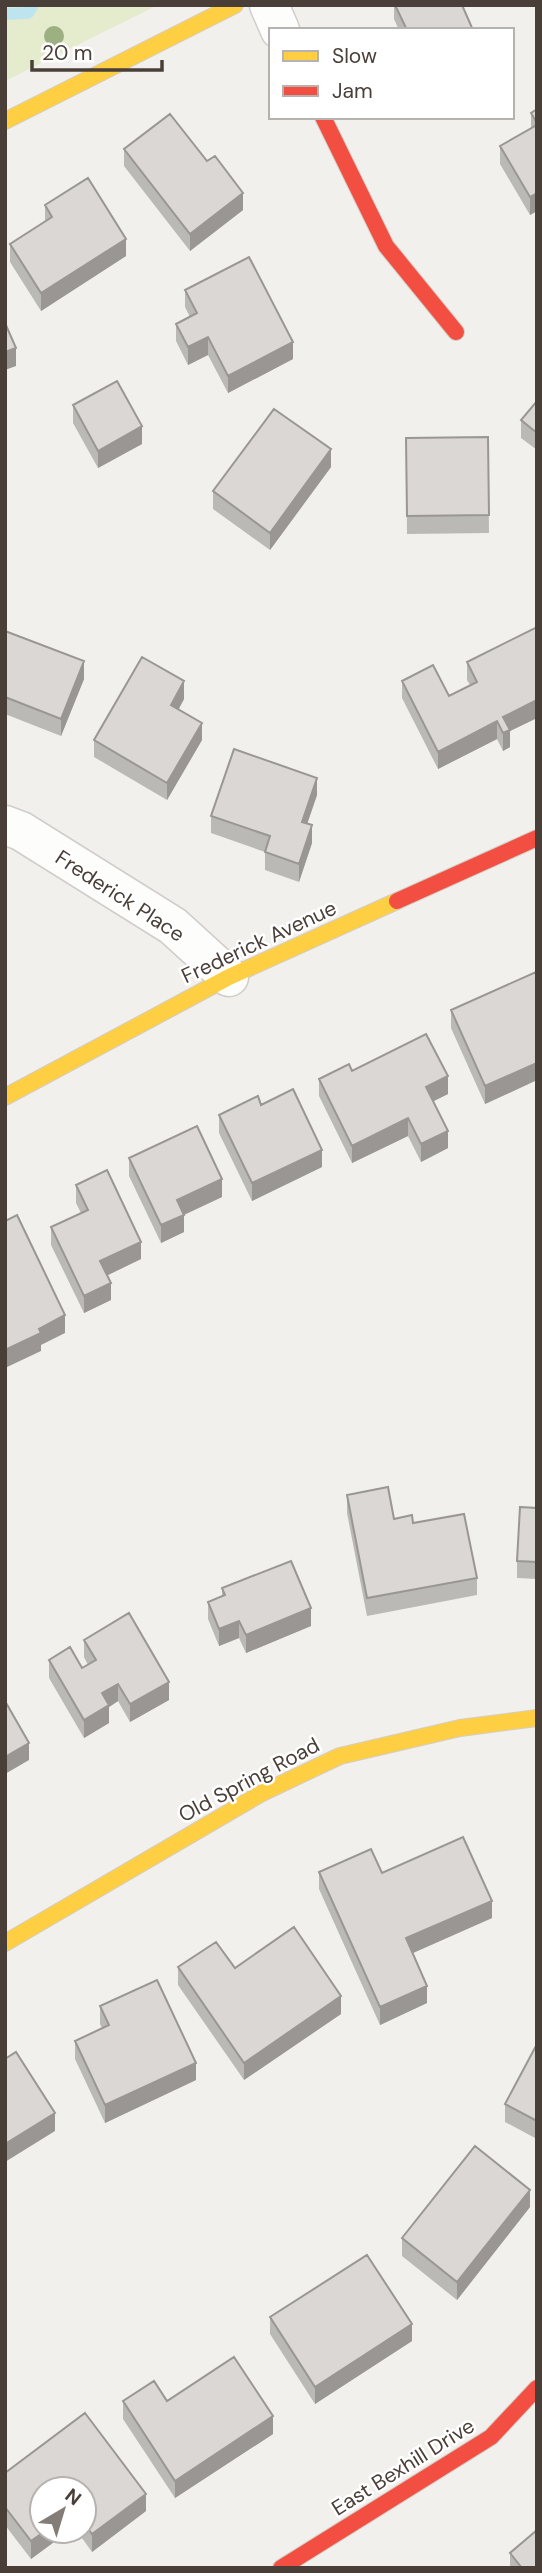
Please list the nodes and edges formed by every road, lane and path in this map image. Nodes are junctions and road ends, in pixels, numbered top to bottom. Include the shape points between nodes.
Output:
1 (235, 5) edge
2 (269, 5) edge
3 (280, 28) edge
4 (324, 119) edge
5 (5, 121) edge
6 (456, 332) dead end
7 (5, 825) edge
8 (537, 838) edge
9 (229, 977) junction
10 (5, 1097) edge
11 (537, 1718) edge
12 (5, 1943) edge
13 (537, 2388) edge
14 (281, 2568) edge

1 - 5 street
2 - 3 street
4 - 6 street via 386,246
7 - 9 street, Frederick Place via 173,926
8 - 9 street, Frederick Avenue
9 - 10 street, Frederick Avenue
11 - 12 street, Old Spring Road via 460,1728 340,1756 262,1793
13 - 14 street, East Bexhill Drive via 491,2437

